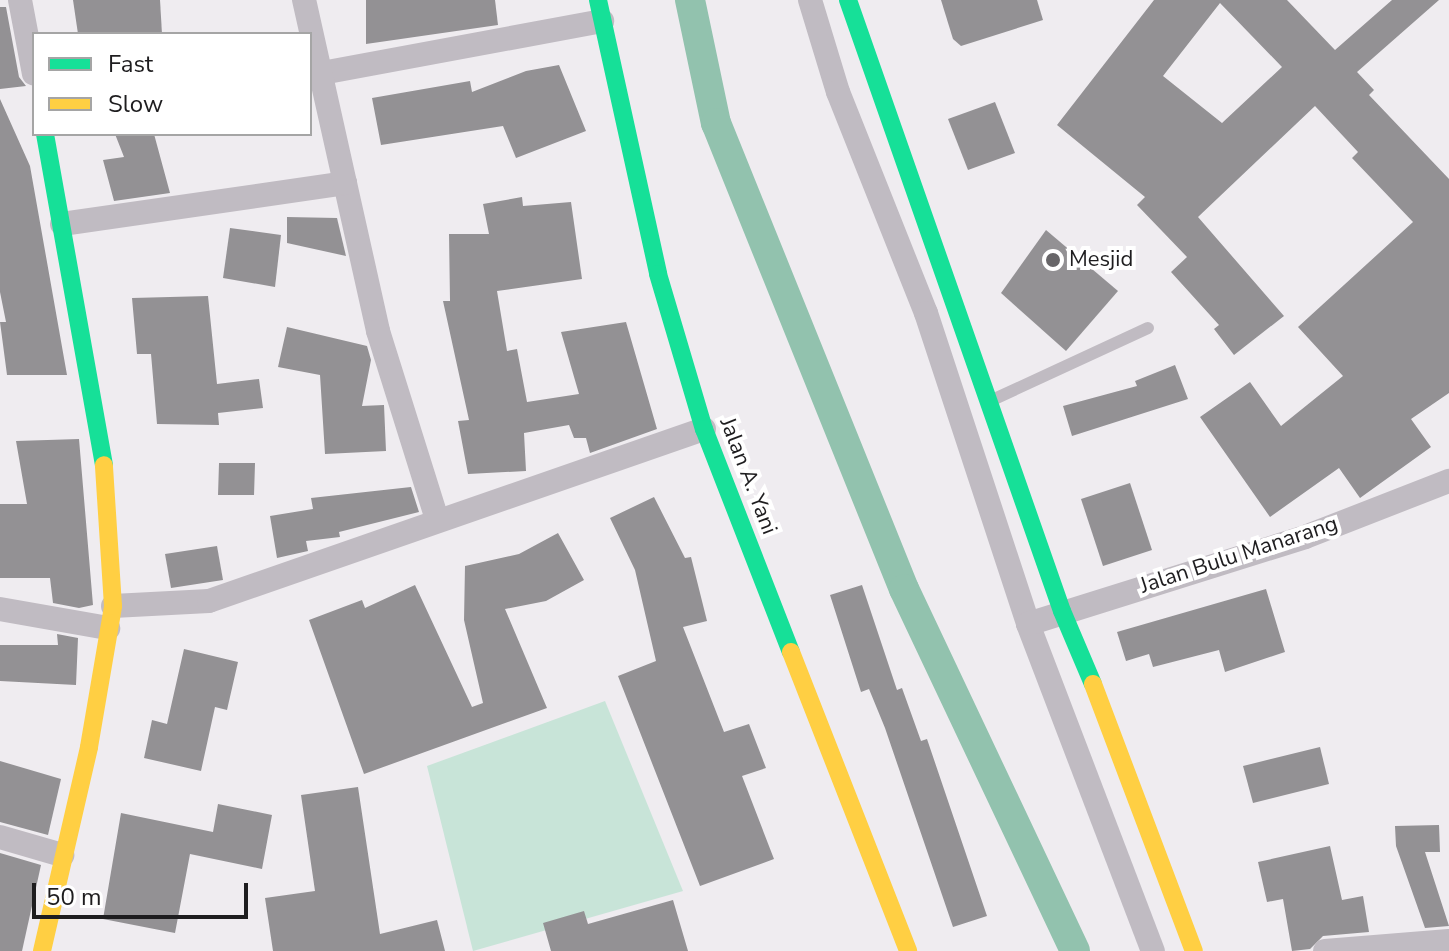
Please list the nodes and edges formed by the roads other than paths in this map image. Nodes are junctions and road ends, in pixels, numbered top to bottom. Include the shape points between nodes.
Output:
1 (20, 0) edge
2 (304, 0) edge
3 (810, 0) edge
4 (848, 0) edge
5 (600, 11) edge
6 (312, 32) edge
7 (312, 32) edge
8 (32, 63) edge
9 (322, 73) junction
10 (45, 136) edge
11 (345, 183) junction
12 (62, 224) junction
13 (1148, 328) dead end
14 (993, 408) junction
15 (963, 425) junction
16 (704, 429) junction
17 (1449, 481) edge
18 (437, 519) junction
19 (0, 609) edge
20 (1062, 611) junction
21 (111, 617) junction
22 (1028, 624) junction
23 (0, 837) edge
24 (62, 855) junction
25 (1449, 941) edge
26 (42, 951) edge
27 (908, 951) edge
28 (1153, 951) edge
29 (1194, 951) edge
30 (1325, 951) edge

1 - 8 street
2 - 7 street
3 - 15 street via 838,92 926,313
4 - 14 main road
5 - 9 street
5 - 16 main road, Jalan A. Yani via 658,274
6 - 9 street
9 - 11 street
10 - 12 main road
11 - 12 street
11 - 18 street via 378,331
12 - 21 main road via 105,473
13 - 14 lane
14 - 15 street
14 - 20 main road
15 - 22 street
16 - 18 street
16 - 27 main road, Jalan A. Yani
17 - 20 street, Jalan Bulu Manarang via 1305,537
18 - 21 street via 209,601
19 - 21 street
20 - 22 street, Jalan Bulu Manarang
20 - 29 main road
21 - 24 main road via 89,747
22 - 28 street
23 - 24 street
24 - 26 main road
25 - 30 street

